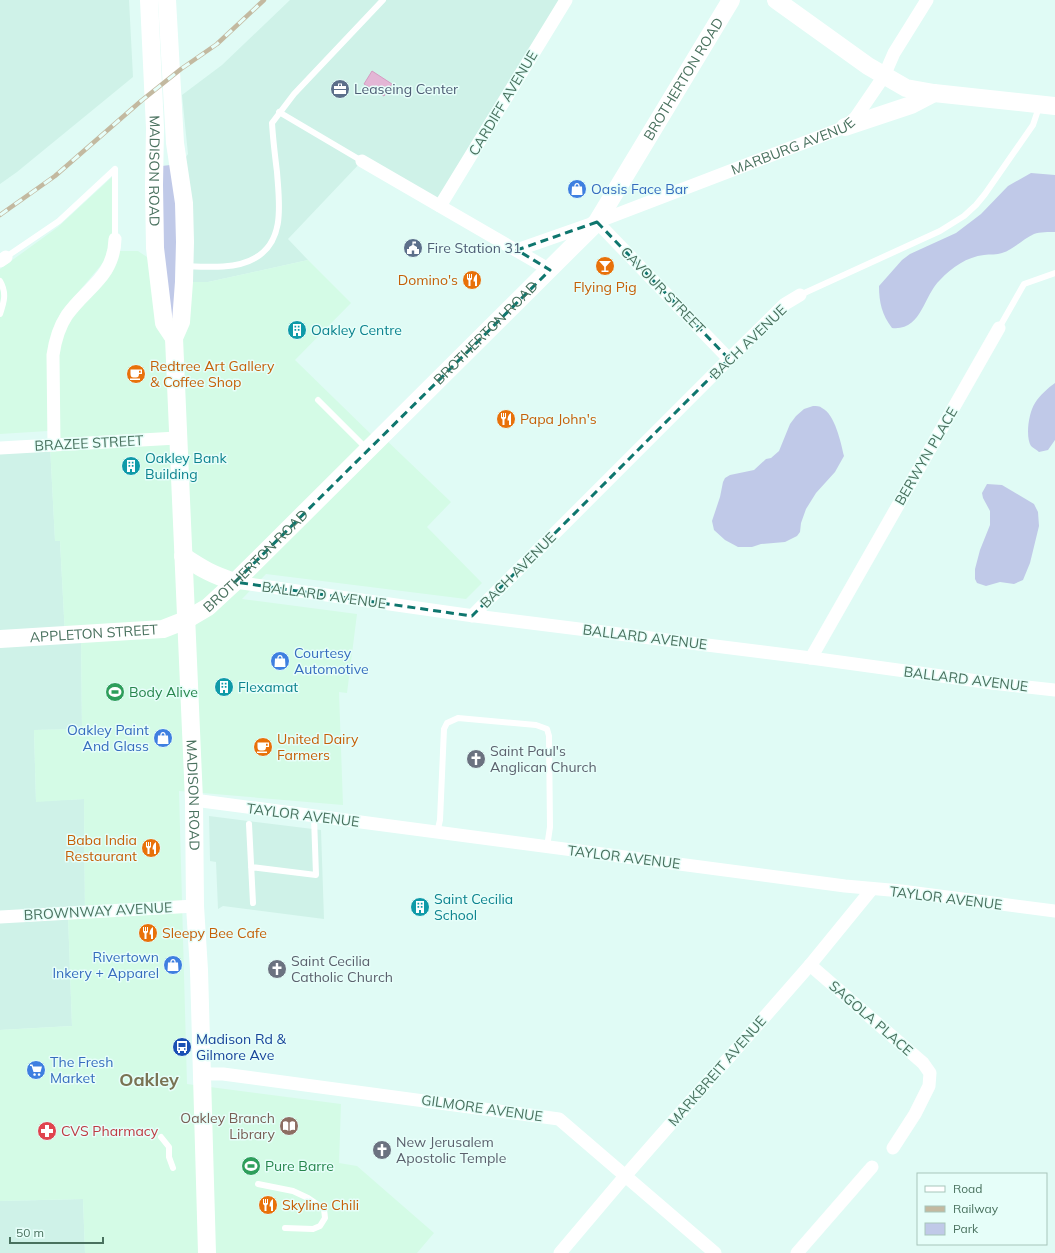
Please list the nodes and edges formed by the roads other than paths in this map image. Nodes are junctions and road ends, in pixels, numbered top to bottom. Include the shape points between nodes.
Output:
1 (149, 0) edge
2 (167, 0) edge
3 (383, 0) edge
4 (566, 0) edge
5 (731, 0) edge
6 (776, 0) edge
7 (927, 0) edge
8 (884, 76) junction
9 (934, 94) junction
10 (1048, 105) edge
11 (280, 112) junction
12 (845, 126) junction
13 (362, 161) joint
14 (440, 206) junction
15 (597, 222) junction
16 (115, 239) joint
17 (517, 250) junction
18 (3, 259) edge
19 (185, 266) junction
20 (550, 270) junction
21 (1055, 273) edge
22 (0, 281) edge
23 (800, 295) joint
24 (0, 314) edge
25 (999, 328) joint
26 (174, 338) junction
27 (729, 359) junction
28 (318, 400) dead end
29 (178, 438) junction
30 (54, 445) junction
31 (0, 448) edge
32 (368, 450) junction
33 (183, 556) junction
34 (235, 582) junction
35 (472, 616) junction
36 (186, 620) junction
37 (0, 639) edge
38 (811, 658) junction
39 (1055, 690) edge
40 (194, 800) junction
41 (314, 817) junction
42 (249, 824) dead end
43 (438, 833) junction
44 (547, 847) junction
45 (251, 867) junction
46 (872, 889) junction
47 (253, 903) dead end
48 (195, 906) junction
49 (1055, 911) edge
50 (0, 917) edge
51 (810, 965) junction
52 (202, 1074) junction
53 (161, 1137) dead end
54 (893, 1148) dead end
55 (872, 1167) dead end
56 (173, 1168) dead end
57 (626, 1176) junction
58 (258, 1184) dead end
59 (285, 1228) dead end
60 (207, 1253) edge
61 (560, 1253) edge
62 (715, 1253) edge
63 (797, 1253) edge

1 - 26 main road, MADISON ROAD via 155,128 155,248 164,323
2 - 19 main road, MADISON ROAD via 175,143 184,203
3 - 11 lane
4 - 14 street, CARDIFF AVENUE
5 - 15 main road, BROTHERTON ROAD
6 - 8 main road
7 - 8 street, MARBURG AVENUE via 894,53
8 - 9 main road via 906,88
8 - 12 street, MARBURG AVENUE via 856,117
9 - 10 main road
9 - 12 main road via 911,105
10 - 23 lane, BACH AVENUE via 976,206 964,216 940,230
11 - 13 lane
11 - 19 lane via 272,123 280,206 275,235 255,258 239,264 214,268
12 - 15 street, MARBURG AVENUE
13 - 14 street
14 - 17 street
15 - 17 street, MARBURG AVENUE
15 - 20 main road, BROTHERTON ROAD
15 - 27 street, CAVOUR STREET
16 - 18 lane via 115,169 58,221
16 - 30 street via 113,256 104,274 67,316 55,343
17 - 20 street
19 - 26 main road, MADISON ROAD via 181,322
20 - 32 main road, BROTHERTON ROAD
21 - 25 lane, BERWYN PLACE via 1024,284
22 - 24 lane via 5,300
23 - 27 street, BACH AVENUE via 785,304
25 - 38 street, BERWYN PLACE
26 - 29 main road, MADISON ROAD
27 - 35 street, BACH AVENUE
28 - 32 lane
29 - 30 street, BRAZEE STREET
29 - 33 main road, MADISON ROAD
30 - 31 street, BRAZEE STREET
32 - 34 main road, BROTHERTON ROAD
33 - 34 main road via 215,576
33 - 36 main road, MADISON ROAD
34 - 35 street, BALLARD AVENUE
34 - 36 main road, BROTHERTON ROAD via 208,608
35 - 38 street, BALLARD AVENUE
36 - 37 main road, APPLETON STREET via 163,629
36 - 40 main road, MADISON ROAD
38 - 39 street, BALLARD AVENUE
40 - 41 street, TAYLOR AVENUE
40 - 48 main road, MADISON ROAD
41 - 43 street, TAYLOR AVENUE
41 - 45 lane via 316,875
42 - 45 lane
43 - 44 street, TAYLOR AVENUE
43 - 44 lane via 444,729 447,723 458,718 536,725 547,729 549,743 550,827
44 - 46 street, TAYLOR AVENUE
45 - 47 lane
46 - 49 street, TAYLOR AVENUE
46 - 51 street, MARKBREIT AVENUE
48 - 50 street, BROWNWAY AVENUE
48 - 52 main road, MADISON ROAD
51 - 54 street, SAGOLA PLACE via 923,1063 930,1073 929,1086
51 - 57 street, MARKBREIT AVENUE
52 - 57 street, GILMORE AVENUE via 223,1074 559,1119
52 - 60 main road, MADISON ROAD
53 - 56 lane via 169,1147
55 - 63 street
57 - 61 street, MARKBREIT AVENUE
57 - 62 street, GILMORE AVENUE
58 - 59 lane via 293,1191 324,1209 325,1218 320,1226 314,1229

